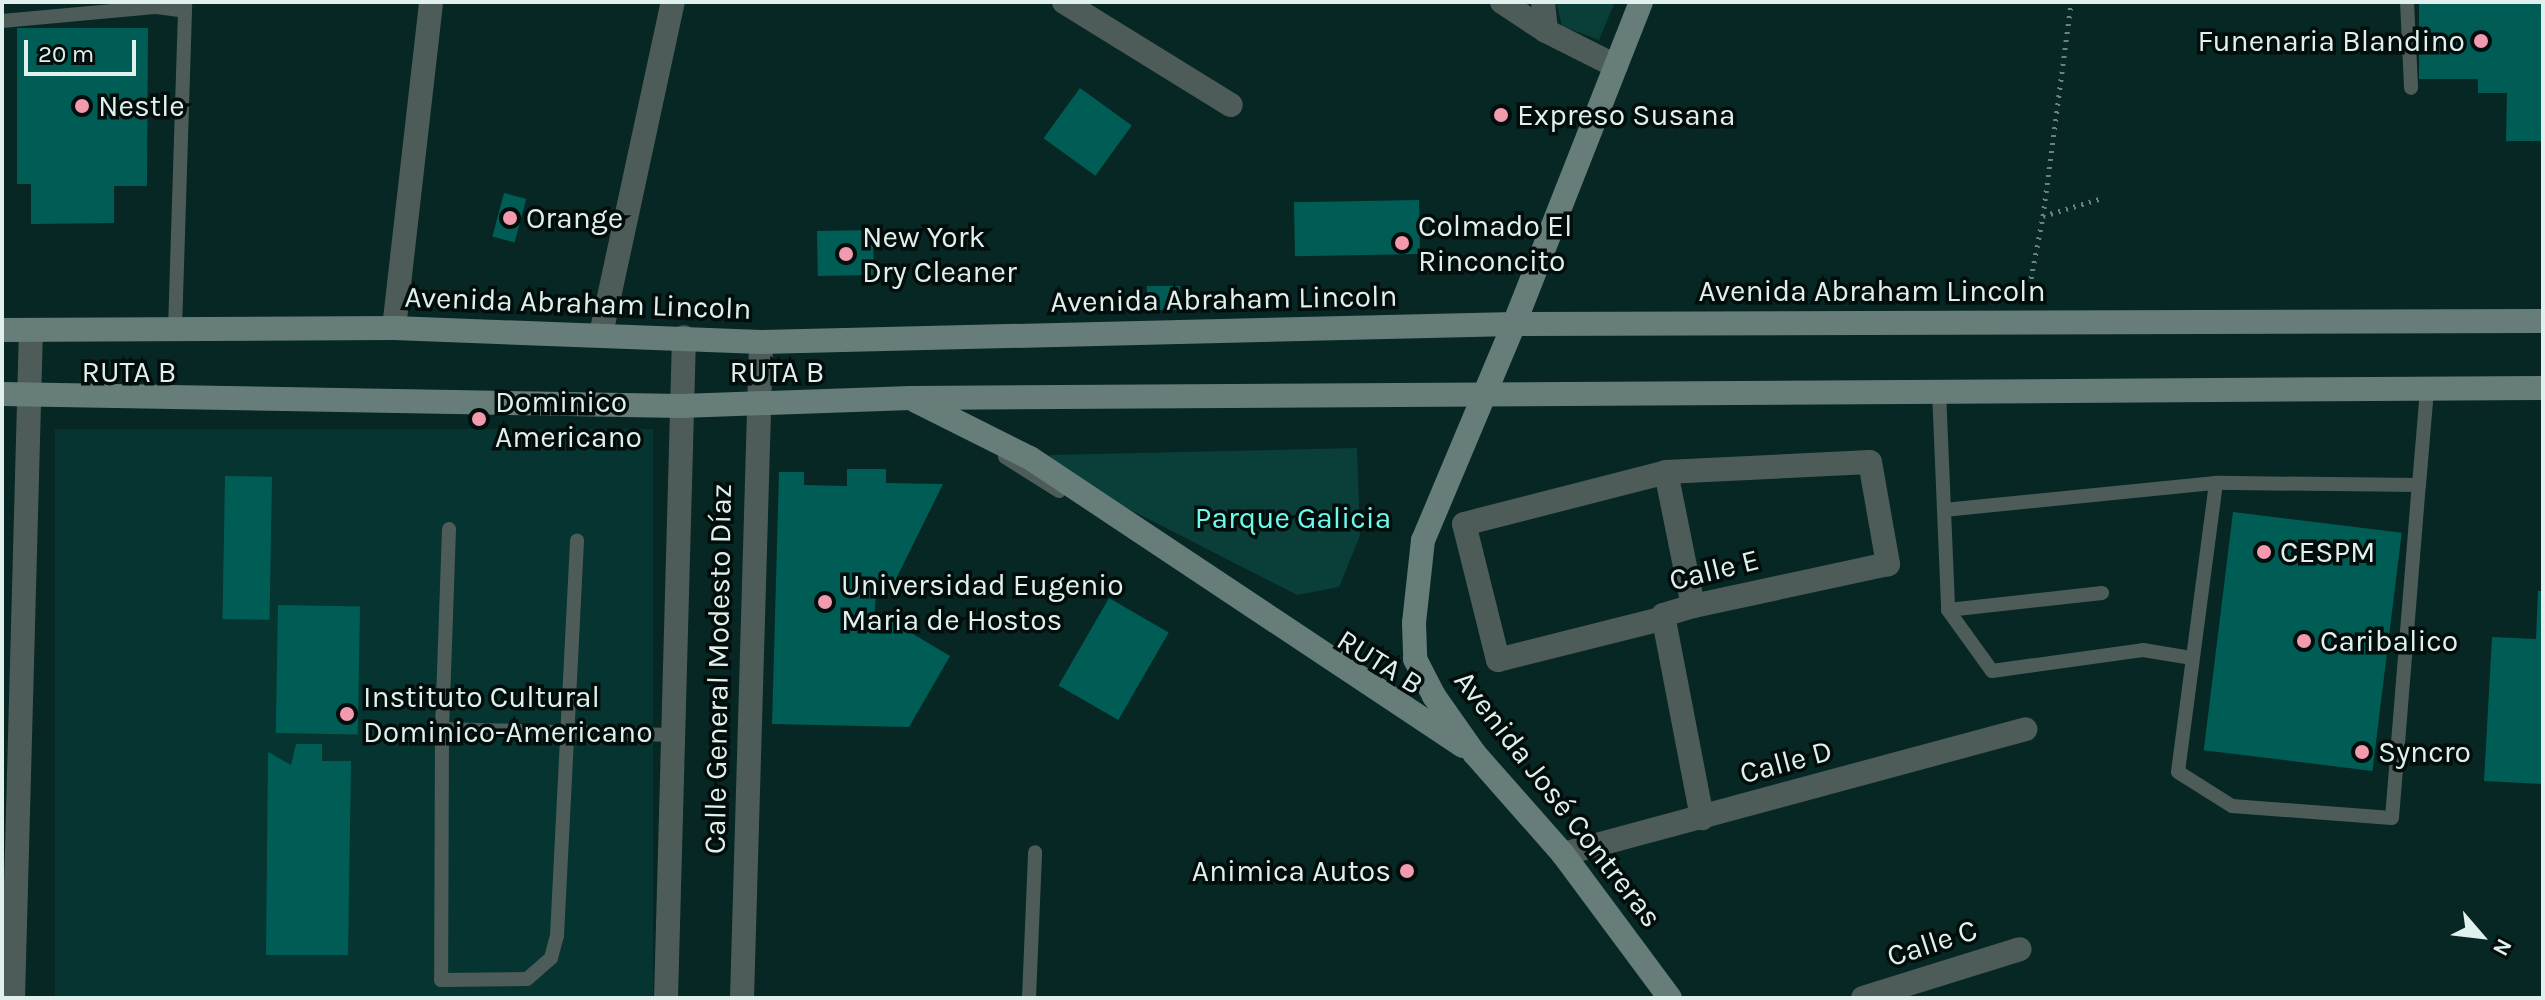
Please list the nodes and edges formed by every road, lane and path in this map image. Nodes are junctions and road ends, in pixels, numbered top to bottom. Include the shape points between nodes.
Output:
1 (431, 2) edge
2 (673, 2) edge
3 (1064, 2) edge
4 (1502, 2) edge
5 (1543, 2) edge
6 (1641, 2) edge
7 (2071, 2) edge
8 (2407, 2) edge
9 (185, 6) edge
10 (2, 21) edge
11 (1546, 31) junction
12 (1616, 66) junction
13 (2411, 88) dead end
14 (1231, 105) dead end
15 (2099, 199) dead end
16 (2043, 216) junction
17 (2543, 321) edge
18 (2023, 323) junction
19 (1514, 324) junction
20 (394, 328) junction
21 (175, 329) junction
22 (2, 330) edge
23 (31, 330) junction
24 (601, 334) junction
25 (684, 337) junction
26 (761, 342) junction
27 (2543, 388) edge
28 (2427, 389) junction
29 (1939, 391) junction
30 (1483, 394) junction
31 (10, 395) edge
32 (911, 398) junction
33 (756, 405) junction
34 (681, 406) junction
35 (1666, 472) junction
36 (2216, 483) junction
37 (2419, 485) junction
38 (1944, 510) junction
39 (449, 529) dead end
40 (577, 541) dead end
41 (2102, 593) dead end
42 (1693, 606) junction
43 (1948, 610) junction
44 (1661, 619) junction
45 (2192, 658) junction
46 (442, 729) junction
47 (2025, 729) dead end
48 (567, 732) junction
49 (673, 735) junction
50 (1474, 753) junction
51 (1702, 818) junction
52 (10, 828) edge
53 (1035, 852) dead end
54 (1563, 854) junction
55 (2020, 949) dead end
56 (13, 998) edge
57 (666, 998) edge
58 (742, 998) edge
59 (1029, 998) edge
60 (1670, 998) edge
61 (1863, 998) edge

1 - 20 street
2 - 24 street
3 - 14 street
4 - 11 street
5 - 11 street
6 - 12 main road, Avenida José Contreras
7 - 16 path
8 - 13 lane
9 - 10 lane
9 - 21 lane
11 - 12 street
12 - 19 main road, Avenida José Contreras
15 - 16 path
16 - 18 path
17 - 18 main road, Avenida Abraham Lincoln
18 - 19 main road, Avenida Abraham Lincoln
19 - 26 main road, Avenida Abraham Lincoln
19 - 30 main road, Avenida José Contreras
20 - 21 main road, Avenida Abraham Lincoln
20 - 24 main road, Avenida Abraham Lincoln
21 - 23 main road, Avenida Abraham Lincoln
22 - 23 main road, Avenida Abraham Lincoln
23 - 31 street
24 - 25 main road, Avenida Abraham Lincoln
25 - 26 main road, Avenida Abraham Lincoln
25 - 34 street, Calle General Modesto Díaz
26 - 33 street, Calle General Modesto Díaz
27 - 28 main road
28 - 29 main road
28 - 37 lane
29 - 30 main road
29 - 38 lane
30 - 32 main road
30 - 50 main road, Avenida José Contreras via 1423,540 1414,623 1415,659
31 - 32 lane, RUTA B
31 - 34 main road
31 - 52 street
32 - 33 main road
32 - 50 main road via 1030,458
33 - 34 main road
33 - 58 street, Calle General Modesto Díaz
34 - 49 street, Calle General Modesto Díaz
35 - 42 street
35 - 42 street, Calle E via 1870,462 1888,564
35 - 44 street via 1464,524 1498,660
36 - 37 lane
36 - 38 lane
36 - 45 lane
37 - 45 lane via 2392,818 2232,806 2178,772
38 - 43 lane
39 - 46 lane
40 - 48 lane
41 - 43 lane
42 - 44 street, Calle E
43 - 45 lane via 1992,671 2143,650
44 - 51 street, Calle E
46 - 48 lane
46 - 48 lane via 441,980 527,979 551,958 557,936
47 - 51 street, Calle D
48 - 49 lane
49 - 57 street, Calle General Modesto Díaz
50 - 54 main road, Avenida José Contreras
51 - 54 street, Calle D
52 - 56 street
53 - 59 lane
54 - 60 main road, Avenida José Contreras
55 - 61 street, Calle C

